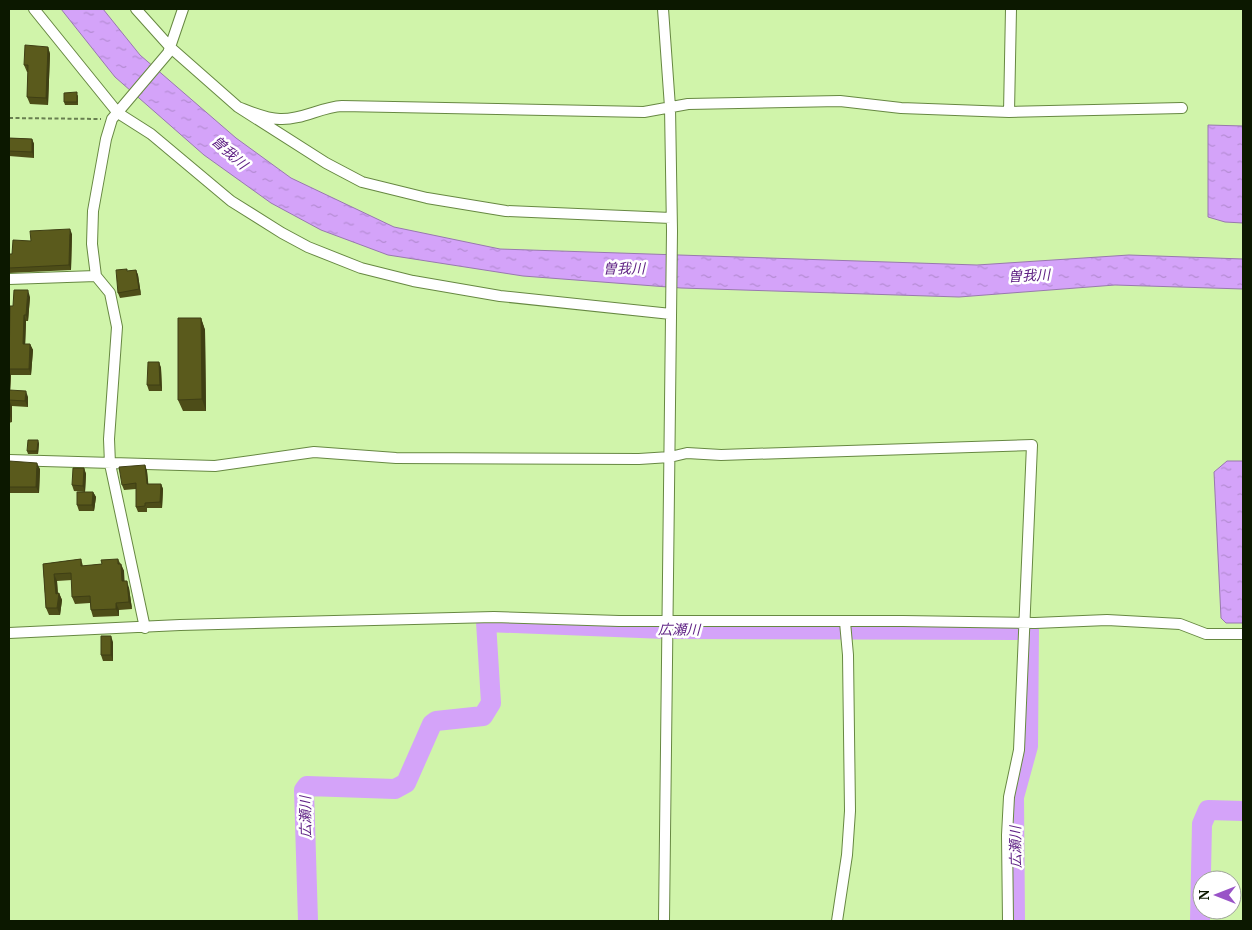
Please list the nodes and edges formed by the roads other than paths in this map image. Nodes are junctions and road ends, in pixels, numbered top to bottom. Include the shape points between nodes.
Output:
1 (34, 9) edge
2 (136, 9) edge
3 (183, 9) edge
4 (663, 9) edge
5 (1010, 9) edge
6 (170, 50) junction
7 (670, 106) junction
8 (238, 107) junction
9 (1182, 108) dead end
10 (1009, 112) junction
11 (115, 116) junction
12 (672, 218) junction
13 (96, 276) junction
14 (9, 279) edge
15 (671, 314) junction
16 (670, 457) junction
17 (9, 460) edge
18 (110, 464) junction
19 (668, 620) junction
20 (846, 622) junction
21 (1024, 622) junction
22 (145, 628) junction
23 (9, 633) edge
24 (1243, 634) edge
25 (664, 921) edge
26 (837, 921) edge
27 (1008, 921) edge

1 - 11 street
2 - 6 street
3 - 6 street
4 - 7 street
5 - 10 street
6 - 8 street
6 - 11 street
7 - 8 street via 644,112 342,106 280,120
7 - 10 street via 840,101 901,108
7 - 12 street
8 - 12 street via 326,164 381,188 506,212
9 - 10 street
11 - 13 street via 106,139 93,211 92,244
11 - 15 street via 151,134 231,201 282,233 361,268 500,296
12 - 15 street
13 - 14 street
13 - 18 street via 110,293 117,327
15 - 16 street
16 - 18 street via 396,458 314,452 215,466
16 - 19 street
16 - 21 street via 687,453 721,455 1032,444
17 - 18 street
18 - 22 street
19 - 20 street
19 - 22 street via 484,617
19 - 25 street
20 - 21 street
20 - 26 street via 850,811 848,854
21 - 24 street via 1107,620 1180,624 1206,634
21 - 27 street via 1019,750 1009,797
22 - 23 street

